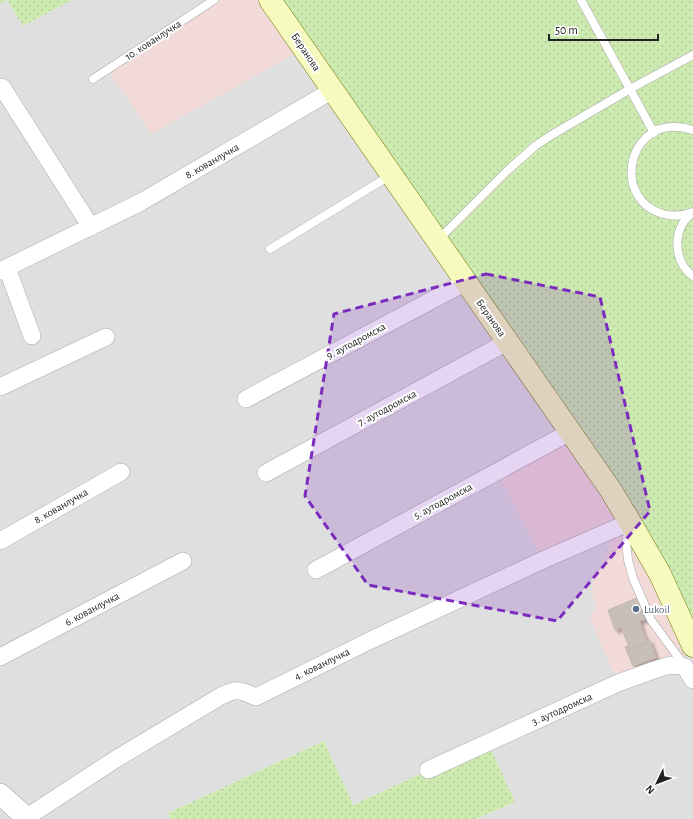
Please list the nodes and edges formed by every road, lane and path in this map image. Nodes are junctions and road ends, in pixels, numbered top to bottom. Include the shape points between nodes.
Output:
1 (214, 0) edge
2 (270, 0) edge
3 (581, 0) edge
4 (693, 55) edge
5 (93, 79) dead end
6 (2, 87) dead end
7 (630, 89) junction
8 (333, 90) junction
9 (693, 130) edge
10 (654, 133) junction
11 (392, 174) junction
12 (693, 212) edge
13 (91, 227) junction
14 (437, 240) junction
15 (270, 249) dead end
16 (4, 270) edge
17 (693, 276) edge
18 (466, 282) junction
19 (32, 336) dead end
20 (106, 337) dead end
21 (507, 342) junction
22 (0, 387) edge
23 (246, 399) dead end
24 (570, 432) junction
25 (121, 472) dead end
26 (266, 473) dead end
27 (630, 522) junction
28 (0, 540) edge
29 (183, 562) dead end
30 (316, 570) dead end
31 (693, 646) edge
32 (0, 657) edge
33 (689, 674) edge
34 (428, 770) dead end
35 (0, 794) edge
36 (28, 818) edge

1 - 5 lane, 10. кованлучка
2 - 8 main road, Беранова
3 - 7 lane
4 - 7 lane
6 - 13 street
7 - 10 lane
7 - 14 lane via 535,146
8 - 11 main road, Беранова
8 - 13 street, 8. кованлучка via 141,202
9 - 10 lane via 678,127
10 - 12 lane via 638,147 632,161 631,177 636,192 645,204 657,212 670,216 685,216
11 - 14 main road, Беранова
11 - 15 lane
12 - 17 lane via 680,228 677,240 682,265
13 - 16 street, 8. кованлучка
14 - 18 main road, Беранова
16 - 19 street, 8. кованлучка
18 - 21 main road, Беранова
18 - 23 street, 9. аутодромска
20 - 22 street
21 - 24 main road, Беранова
21 - 26 street, 7. аутодромска
24 - 27 main road, Беранова
24 - 30 street, 5. аутодромска
25 - 28 street, 8. кованлучка
27 - 31 main road, Беранова via 660,574
27 - 33 lane via 626,542 633,578 651,620
27 - 36 street, 4. кованлучка via 256,697 233,691 221,696 116,759
29 - 32 street, 6. кованлучка
33 - 34 street, 3. аутодромска via 670,665 618,683
35 - 36 street

